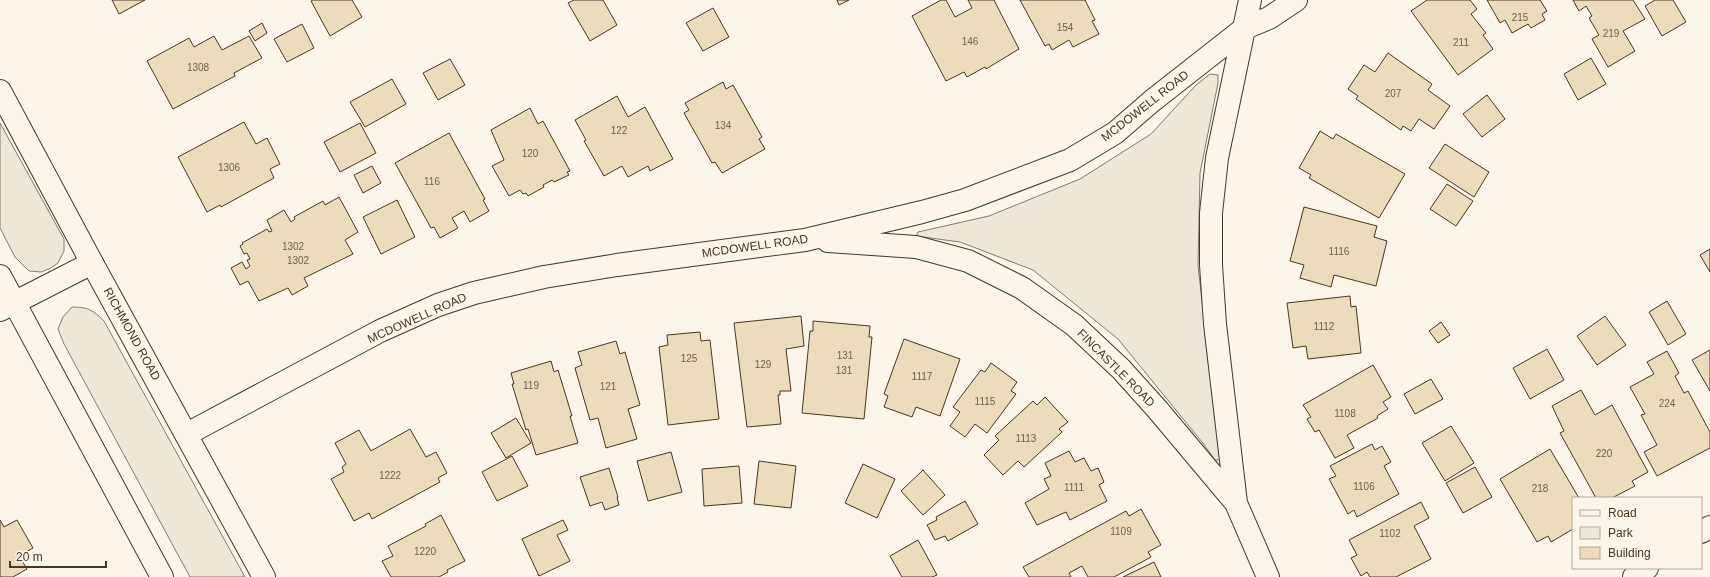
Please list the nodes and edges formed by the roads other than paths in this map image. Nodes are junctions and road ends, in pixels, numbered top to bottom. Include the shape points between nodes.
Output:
1 (1250, 0) edge
2 (1296, 0) edge
3 (1245, 28) junction
4 (0, 91) edge
5 (805, 240) junction
6 (92, 263) junction
7 (0, 276) edge
8 (7, 307) edge
9 (187, 434) junction
10 (1236, 503) junction
11 (1646, 569) edge
12 (162, 577) edge
13 (264, 577) edge
14 (1268, 577) edge
15 (1634, 577) edge

1 - 3 street, FINCASTLE ROAD
2 - 3 street, MCDOWELL ROAD via 1269,18
3 - 5 street, MCDOWELL ROAD via 1114,133 1070,160 965,200
3 - 10 street, FINCASTLE ROAD via 1217,158 1211,213 1215,324
4 - 6 street, RICHMOND ROAD
5 - 9 street, MCDOWELL ROAD via 617,265 474,293 438,305 380,332
5 - 10 street, FINCASTLE ROAD via 916,247 968,261 1022,288 1074,325 1121,368
6 - 8 street
6 - 9 street, RICHMOND ROAD
7 - 8 street
8 - 12 street
9 - 13 street, RICHMOND ROAD
10 - 14 street, FINCASTLE ROAD
11 - 15 street

